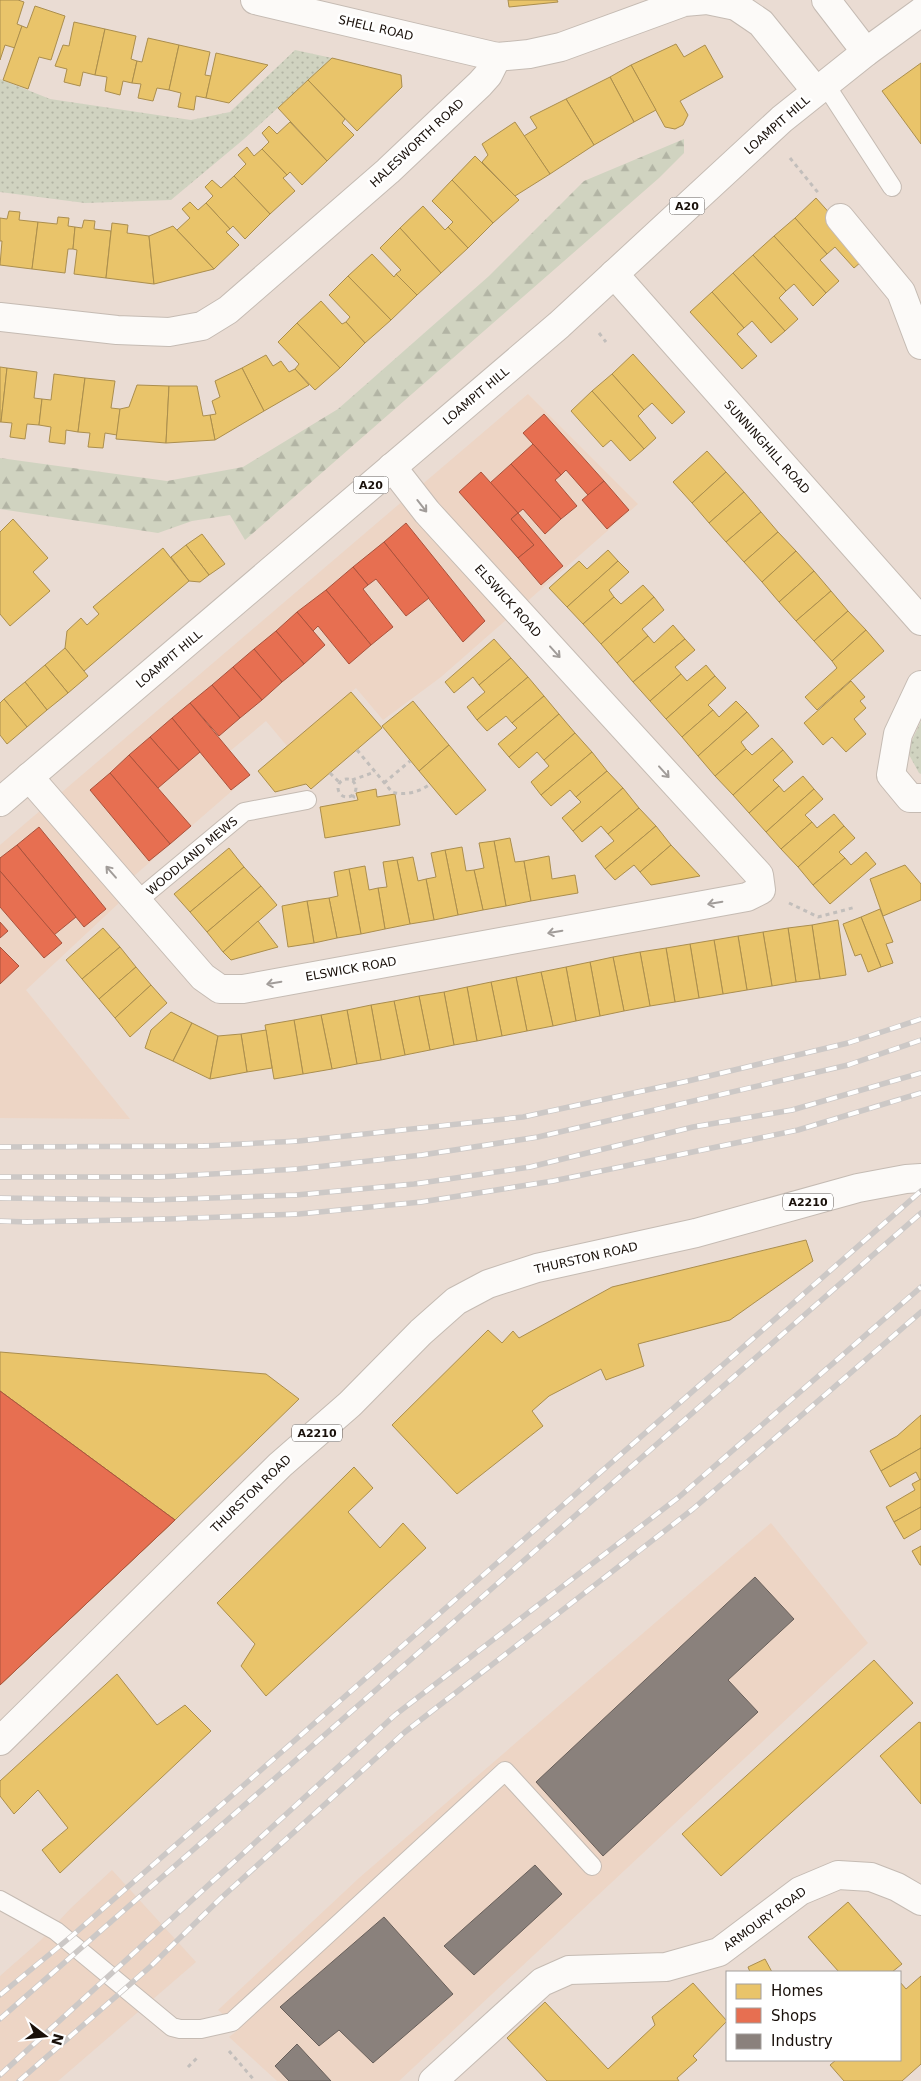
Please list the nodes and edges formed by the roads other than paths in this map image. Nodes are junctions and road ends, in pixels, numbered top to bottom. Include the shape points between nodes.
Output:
1 (255, 0) edge
2 (826, 0) edge
3 (921, 12) edge
4 (866, 52) junction
5 (497, 57) junction
6 (821, 88) junction
7 (892, 187) dead end
8 (840, 218) road end
9 (614, 274) junction
10 (0, 317) edge
11 (921, 345) edge
12 (392, 468) junction
13 (921, 621) edge
14 (921, 685) edge
15 (29, 777) junction
16 (921, 798) edge
17 (307, 800) dead end
18 (0, 802) edge
19 (137, 901) junction
20 (921, 1178) edge
21 (0, 1741) edge
22 (592, 1866) dead end
23 (0, 1900) edge
24 (921, 1902) edge
25 (433, 2081) edge

1 - 5 main road, SHELL ROAD
2 - 4 main road
3 - 4 main road, LOAMPIT HILL / A20
4 - 6 main road, LOAMPIT HILL / A20
5 - 6 main road via 561,47 684,2 707,0 736,6 761,23
5 - 10 main road, HALESWORTH ROAD via 480,84 388,171 228,310 202,326 170,332
6 - 7 lane
6 - 9 main road, LOAMPIT HILL / A20 via 782,119
8 - 11 main road via 901,292
9 - 12 main road, LOAMPIT HILL / A20
9 - 13 main road, SUNNINGHILL ROAD
12 - 15 main road, LOAMPIT HILL / A20
12 -> 19 main road, ELSWICK ROAD via 427,512 759,875 761,890 748,897 243,988 220,988 203,977
14 - 16 main road via 898,734 891,775 910,798
15 - 18 main road, A20
19 -> 15 main road, ELSWICK ROAD
17 - 19 lane, WOODLAND MEWS via 244,812
20 - 21 main road, THURSTON ROAD / A2210 via 858,1188 696,1233 537,1268 488,1284 456,1301 350,1404 273,1472
22 - 23 lane via 505,1771 232,2022 201,2029 172,2027 56,1931
24 - 25 main road, ARMOURY ROAD via 897,1887 871,1877 838,1875 800,1891 720,1952 666,1967 569,1970 542,1982

